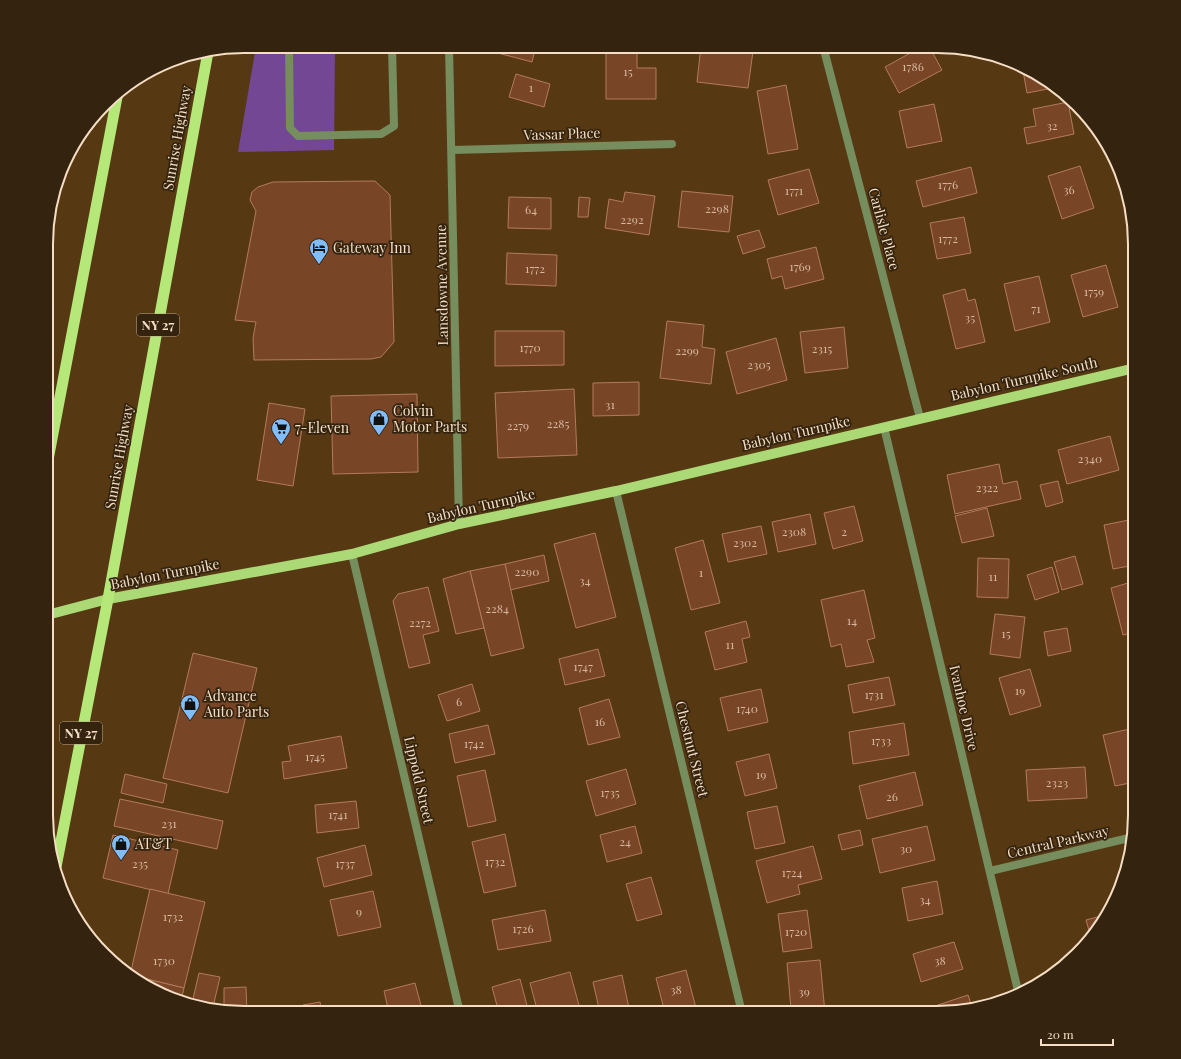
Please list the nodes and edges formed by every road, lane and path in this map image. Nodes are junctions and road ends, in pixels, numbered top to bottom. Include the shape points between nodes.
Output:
1 (289, 53) edge
2 (392, 53) edge
3 (449, 53) edge
4 (825, 53) edge
5 (207, 57) edge
6 (116, 102) edge
7 (672, 144) dead end
8 (452, 150) junction
9 (1128, 370) edge
10 (920, 418) junction
11 (884, 427) junction
12 (53, 433) edge
13 (616, 491) junction
14 (459, 524) junction
15 (352, 554) junction
16 (108, 599) junction
17 (53, 613) edge
18 (1126, 839) edge
19 (58, 858) edge
20 (990, 871) junction
21 (1016, 988) edge
22 (458, 1006) edge
23 (740, 1006) edge

1 - 2 street via 290,128 298,136 381,134 394,126
3 - 8 street, Lansdowne Avenue
4 - 10 street, Carlisle Place
5 - 16 highway, Sunrise Highway / NY 27
6 - 12 highway
7 - 8 street, Vassar Place
8 - 14 street, Lansdowne Avenue
9 - 10 main road, Babylon Turnpike South
10 - 11 main road, Babylon Turnpike
11 - 13 main road, Babylon Turnpike
11 - 20 street, Ivanhoe Drive
13 - 14 main road, Babylon Turnpike
13 - 23 street, Chestnut Street
14 - 15 main road, Babylon Turnpike
15 - 16 main road, Babylon Turnpike
15 - 22 street, Lippold Street
16 - 17 main road, Babylon Turnpike
16 - 19 highway, Sunrise Highway / NY 27
18 - 20 street, Central Parkway
20 - 21 street, Ivanhoe Drive

